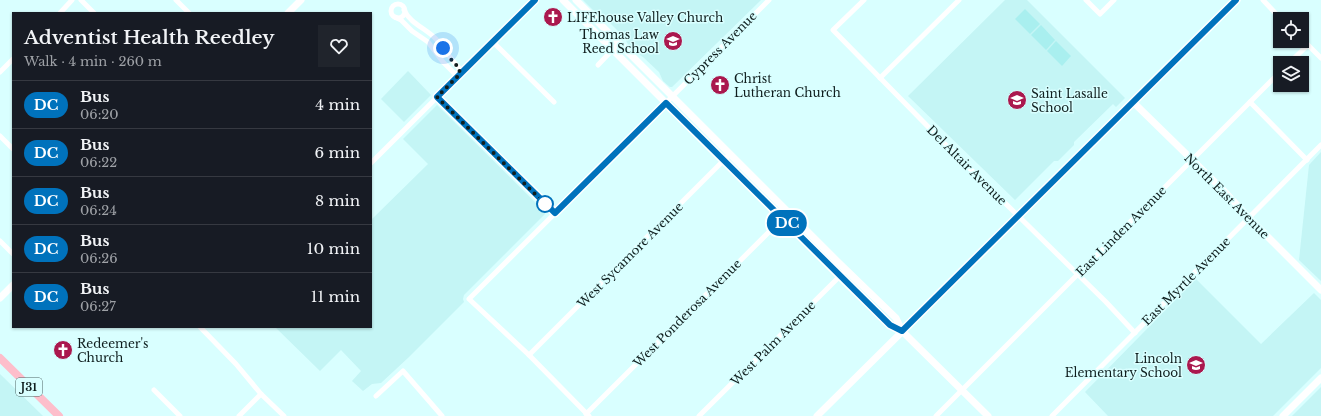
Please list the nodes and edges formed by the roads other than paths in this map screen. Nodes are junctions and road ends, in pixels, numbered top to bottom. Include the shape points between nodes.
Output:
1 (72, 0) edge
2 (81, 0) edge
3 (176, 0) edge
4 (301, 0) edge
5 (535, 0) edge
6 (563, 0) edge
7 (576, 0) edge
8 (768, 0) edge
9 (864, 0) edge
10 (959, 0) edge
11 (1086, 0) edge
12 (1114, 0) edge
13 (1236, 0) edge
14 (1263, 0) edge
15 (404, 10) junction
16 (61, 12) edge
17 (93, 12) edge
18 (188, 12) edge
19 (289, 12) edge
20 (1275, 12) edge
21 (396, 17) junction
22 (493, 42) junction
23 (619, 43) junction
24 (1309, 46) edge
25 (1305, 48) edge
26 (613, 50) junction
27 (1296, 56) edge
28 (1321, 58) edge
29 (12, 60) edge
30 (598, 65) dead end
31 (0, 72) edge
32 (460, 72) junction
33 (880, 78) junction
34 (1273, 79) edge
35 (672, 96) junction
36 (437, 97) junction
37 (554, 102) dead end
38 (1133, 102) junction
39 (1250, 102) junction
40 (666, 103) junction
41 (0, 136) edge
42 (1321, 145) edge
43 (12, 148) edge
44 (730, 154) junction
45 (1192, 160) junction
46 (1307, 160) junction
47 (724, 161) junction
48 (372, 162) edge
49 (788, 212) junction
50 (555, 213) junction
51 (1018, 216) junction
52 (783, 218) junction
53 (1249, 218) junction
54 (0, 241) edge
55 (12, 253) edge
56 (846, 270) junction
57 (1077, 275) junction
58 (840, 276) junction
59 (12, 286) edge
60 (1321, 290) edge
61 (0, 298) edge
62 (201, 328) edge
63 (902, 331) junction
64 (1135, 333) junction
65 (529, 355) junction
66 (0, 358) edge
67 (1321, 378) edge
68 (154, 390) dead end
69 (962, 390) junction
70 (261, 394) junction
71 (376, 396) dead end
72 (587, 415) edge
73 (59, 416) edge
74 (180, 416) edge
75 (239, 416) edge
76 (284, 416) edge
77 (442, 416) edge
78 (699, 416) edge
79 (817, 416) edge
80 (936, 416) edge
81 (988, 416) edge
82 (1052, 416) edge
83 (1283, 416) edge

1 - 16 street
2 - 17 street
3 - 18 street
4 - 19 street
5 - 22 street
6 - 26 street
7 - 23 street
8 - 35 street, Cypress Avenue
9 - 33 street, Del Altair Avenue via 833,30
10 - 33 street
11 - 12 street via 1100,14
13 - 38 street
14 - 20 street
15 - 21 street via 402,16
15 - 21 street via 400,5 394,6 391,12
15 - 32 street via 412,21 436,39
21 - 32 street via 428,42 454,73
22 - 32 street
22 - 37 street
23 - 26 street
23 - 35 street
24 - 28 street
25 - 27 street
26 - 30 street
26 - 40 street
29 - 31 street
32 - 36 street
33 - 51 street, Del Altair Avenue
34 - 39 street, East Linden Avenue
35 - 40 street, Cypress Avenue
35 - 44 street
36 - 48 street
36 - 50 street
38 - 45 street, North East Avenue
38 - 51 street
39 - 45 street, East Linden Avenue
39 - 46 street
40 - 47 street
40 - 50 street, Cypress Avenue
41 - 43 street
42 - 46 street, East Myrtle Avenue
44 - 47 street, West Sycamore Avenue
44 - 49 street
45 - 53 street, North East Avenue
45 - 57 street, East Linden Avenue
46 - 53 street, East Myrtle Avenue
47 - 52 street
47 - 65 street, West Sycamore Avenue
49 - 52 street, West Ponderosa Avenue
49 - 56 street
50 - 65 street, Cypress Avenue via 469,299
51 - 57 street, Del Altair Avenue
51 - 63 street
52 - 58 street
52 - 72 street, West Ponderosa Avenue
53 - 60 street, North East Avenue
53 - 64 street, East Myrtle Avenue
54 - 55 street
56 - 58 street, West Palm Avenue
56 - 63 street via 896,318
57 - 64 street, Del Altair Avenue
57 - 69 street, East Linden Avenue
58 - 63 street via 890,325
58 - 78 street, West Palm Avenue
59 - 61 street
62 - 70 street
63 - 69 street
63 - 79 street
64 - 82 street, East Myrtle Avenue
65 - 72 street
66 - 73 main road, J31
67 - 83 street
68 - 74 street
69 - 80 street, East Linden Avenue
69 - 81 street
70 - 75 street
70 - 76 street
71 - 77 street via 403,371

